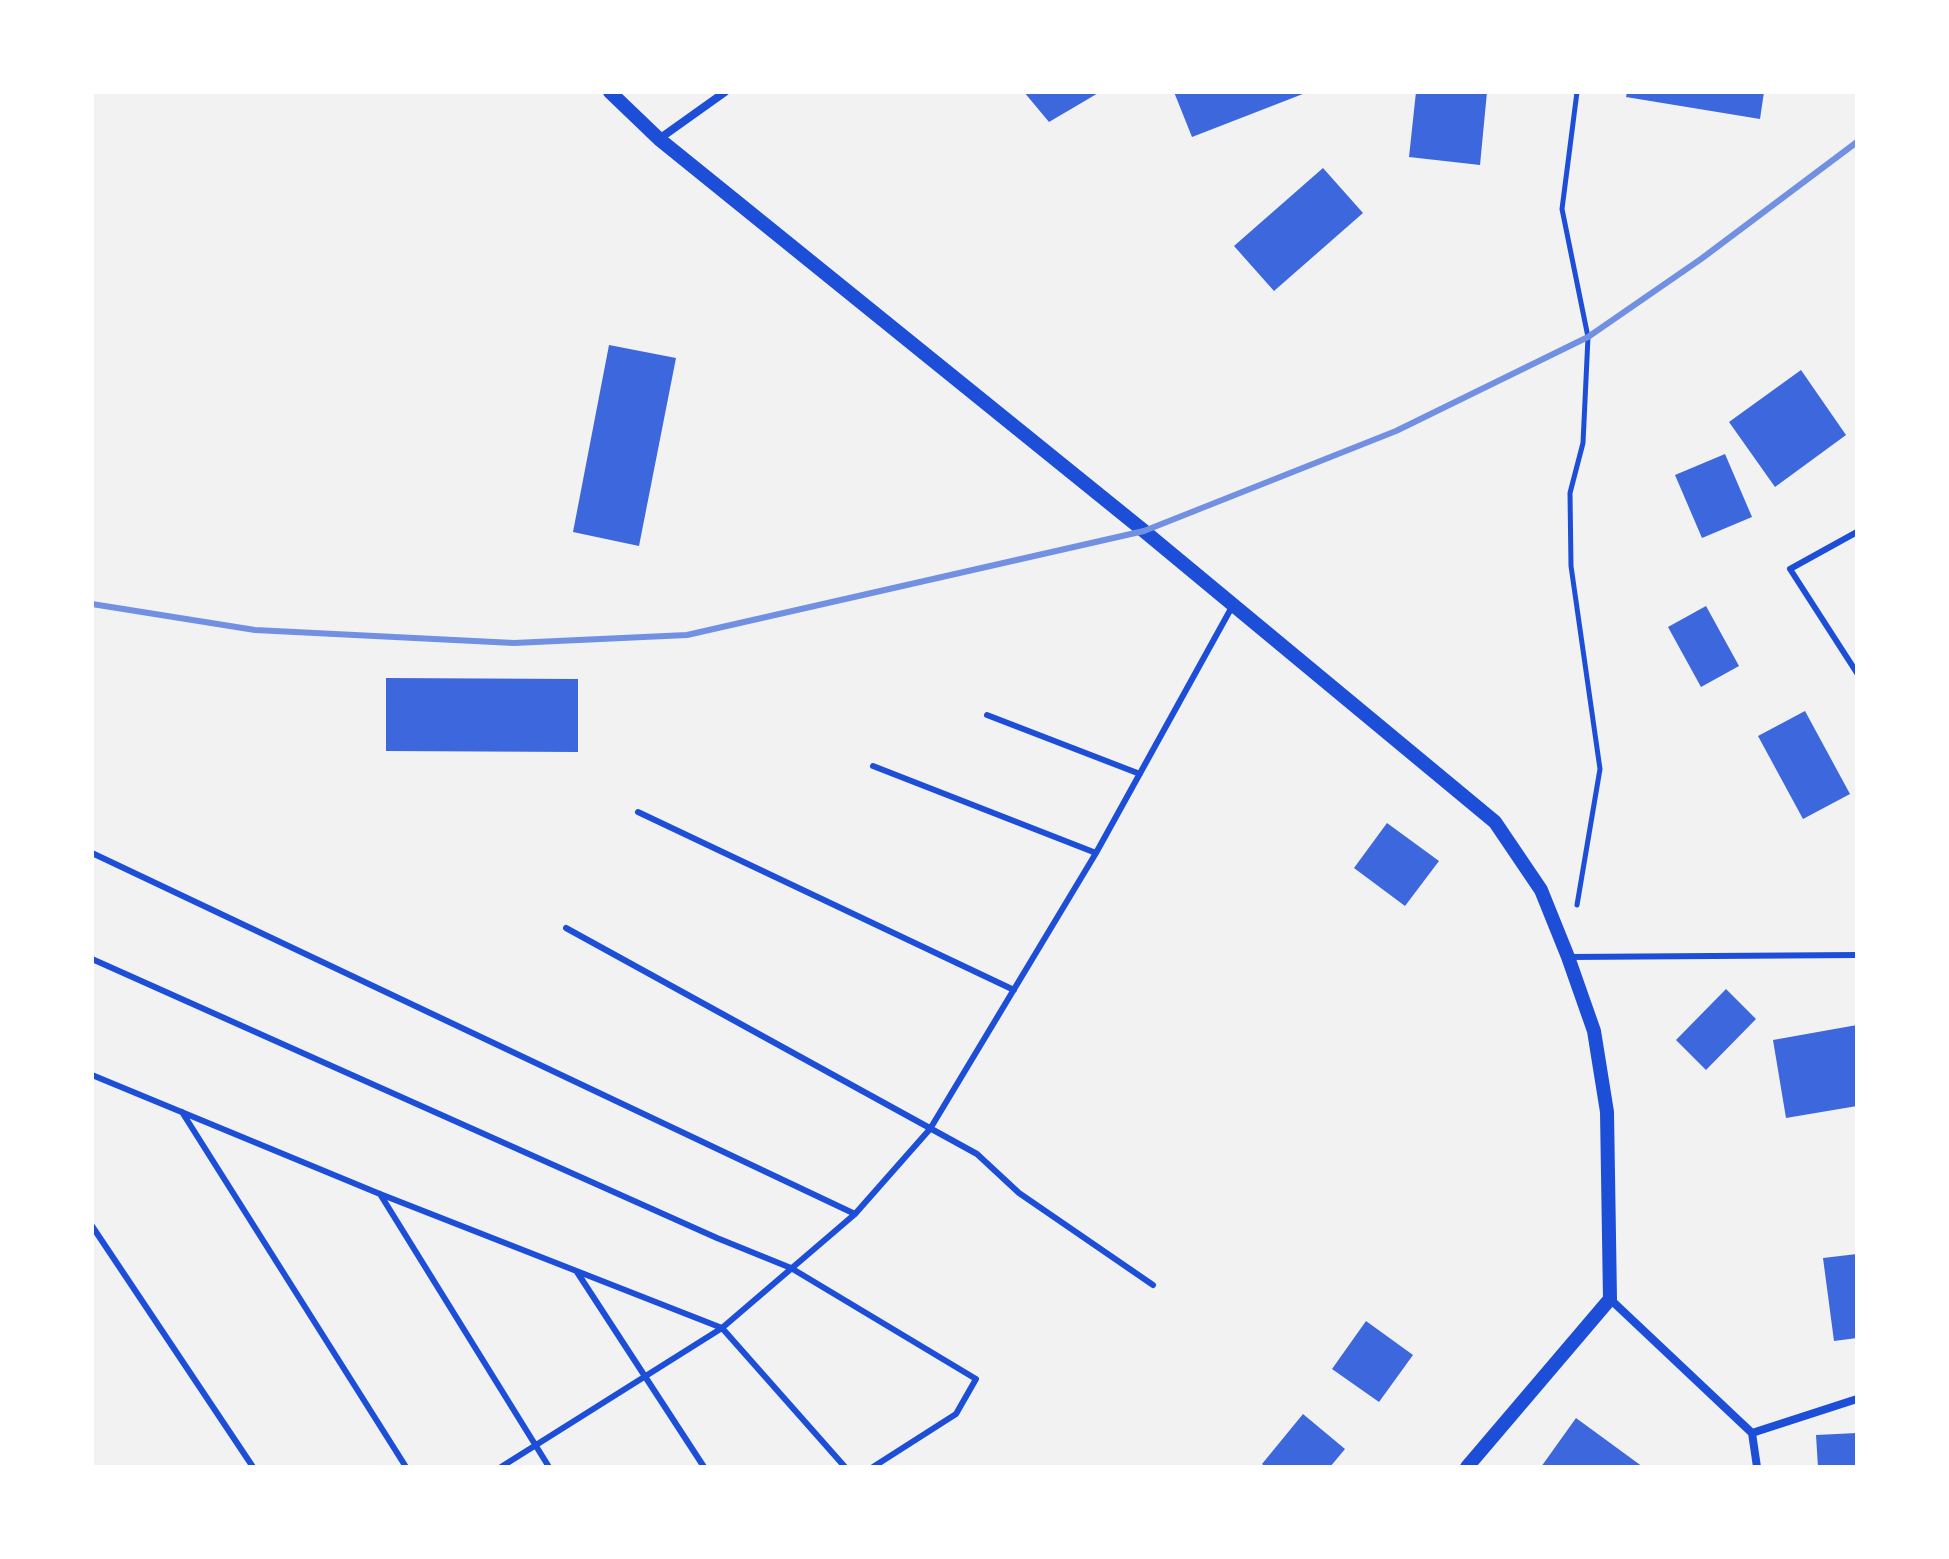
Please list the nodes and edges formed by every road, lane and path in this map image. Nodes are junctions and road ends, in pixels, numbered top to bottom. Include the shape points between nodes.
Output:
1 (610, 92) edge
2 (725, 92) edge
3 (1577, 92) edge
4 (659, 139) junction
5 (1857, 532) edge
6 (1233, 605) junction
7 (1857, 673) edge
8 (987, 715) dead end
9 (873, 766) dead end
10 (1140, 774) junction
11 (638, 812) dead end
12 (92, 853) edge
13 (1096, 853) junction
14 (1576, 910) dead end
15 (566, 928) dead end
16 (1857, 955) edge
17 (1568, 957) junction
18 (92, 959) edge
19 (1014, 990) junction
20 (92, 1075) edge
21 (182, 1112) junction
22 (930, 1129) junction
23 (380, 1194) junction
24 (855, 1214) junction
25 (92, 1226) edge
26 (791, 1268) junction
27 (577, 1271) junction
28 (1153, 1285) dead end
29 (1610, 1299) junction
30 (722, 1328) junction
31 (646, 1376) junction
32 (1857, 1399) edge
33 (1752, 1433) junction
34 (536, 1445) junction
35 (253, 1467) edge
36 (406, 1467) edge
37 (501, 1467) edge
38 (549, 1467) edge
39 (704, 1467) edge
40 (845, 1467) edge
41 (873, 1467) edge
42 (1467, 1467) edge
43 (1757, 1467) edge

1 - 4 street
2 - 4 street
3 - 14 path via 1562,209 1588,337 1583,443 1570,493 1571,566 1600,769
4 - 6 street
5 - 7 lane via 1790,569
6 - 10 lane
6 - 17 street via 1495,822 1541,890
8 - 10 lane
9 - 13 lane
10 - 13 lane
11 - 19 lane
12 - 24 lane
13 - 19 lane
15 - 22 lane
16 - 17 lane
17 - 29 street via 1594,1031 1607,1112
18 - 26 lane
19 - 22 lane
20 - 21 lane
21 - 23 lane
21 - 36 lane
22 - 24 lane
22 - 28 lane via 977,1154 1019,1193
23 - 27 lane
23 - 34 lane
24 - 26 lane
25 - 35 lane
26 - 30 lane
26 - 41 lane via 976,1379 956,1414
27 - 30 lane
27 - 31 lane
29 - 33 street
29 - 42 street
30 - 31 lane
30 - 40 lane
31 - 34 lane
31 - 39 lane
32 - 33 street
33 - 43 street
34 - 37 lane
34 - 38 lane

